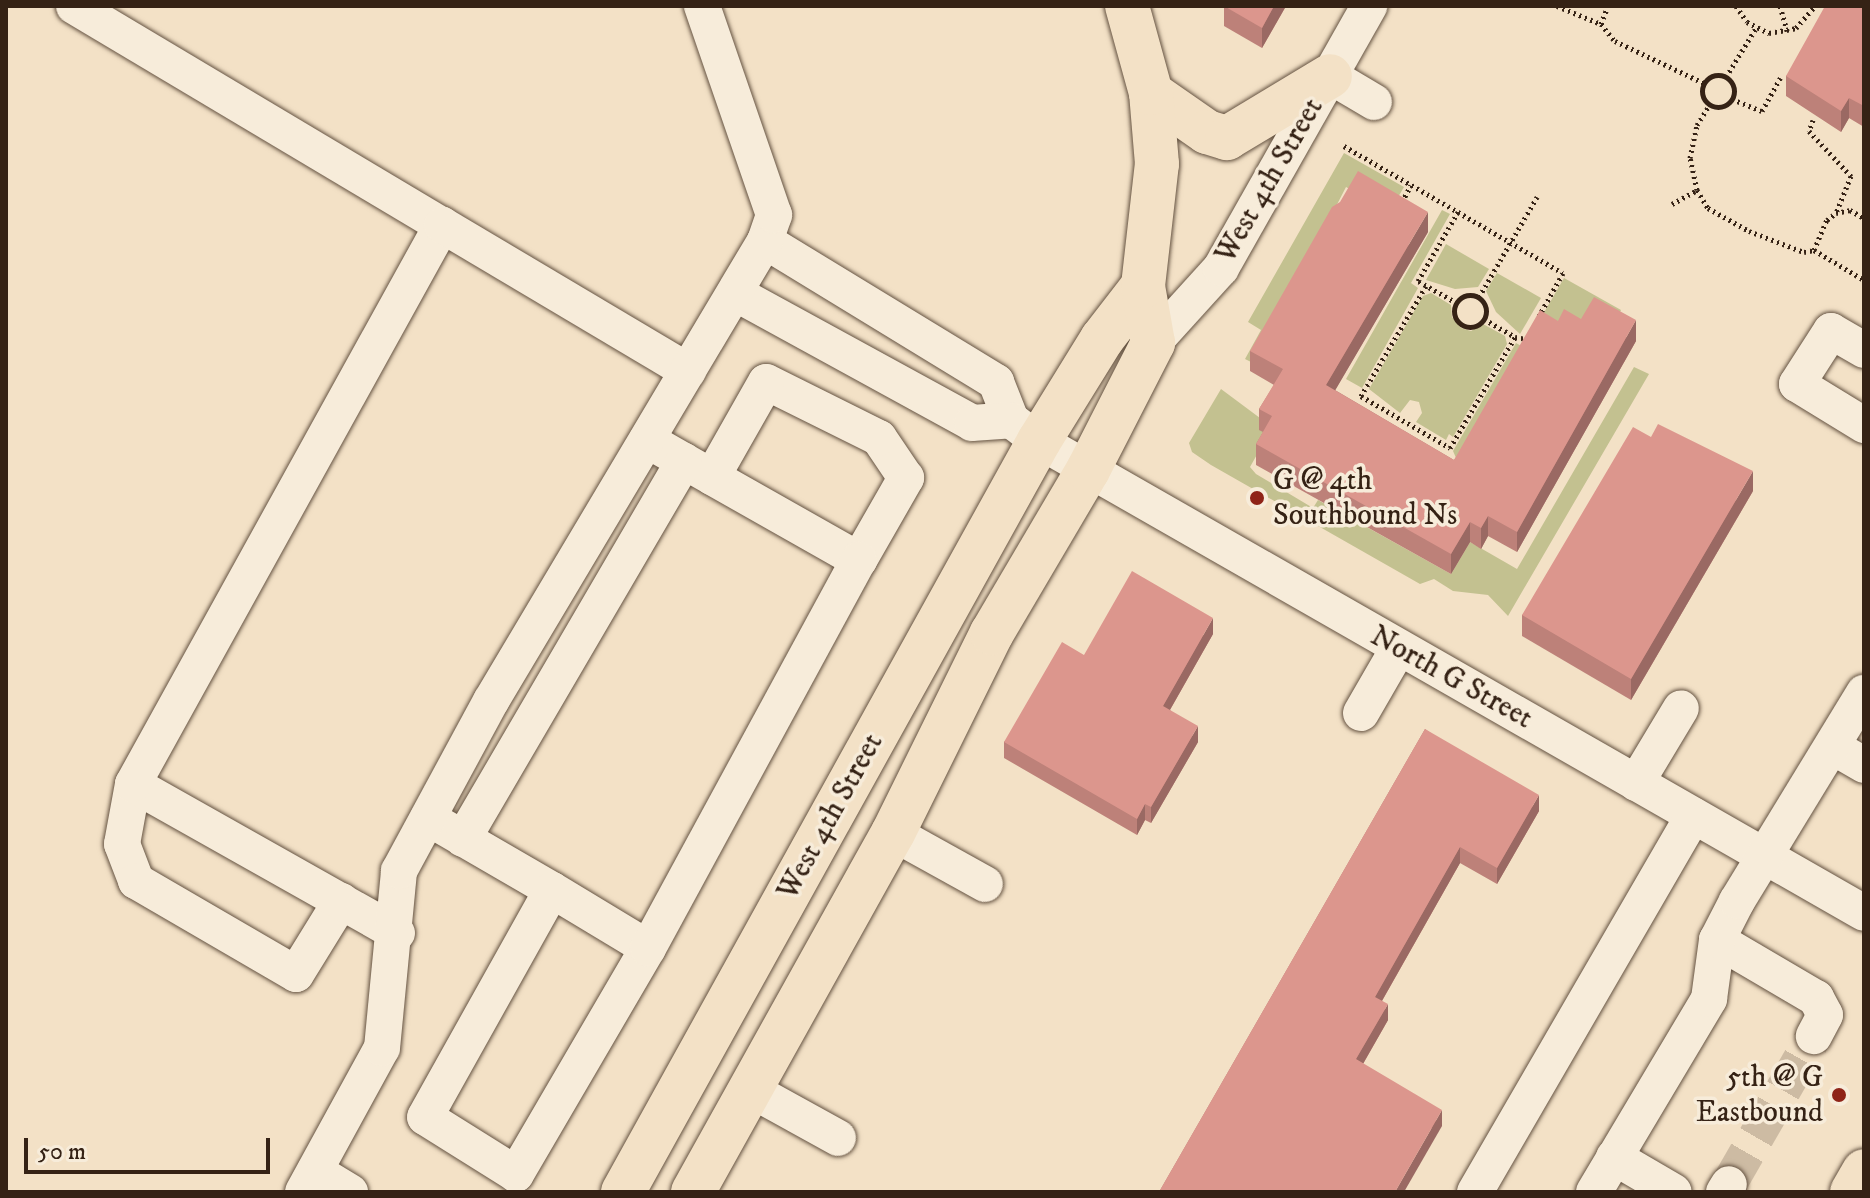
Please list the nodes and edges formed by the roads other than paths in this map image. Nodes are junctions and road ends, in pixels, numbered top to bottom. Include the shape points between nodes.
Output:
1 (74, 6) edge
2 (702, 6) edge
3 (1127, 6) edge
4 (1369, 6) edge
5 (1330, 76) junction
6 (1151, 93) junction
7 (1374, 102) dead end
8 (442, 225) junction
9 (765, 241) junction
10 (1143, 286) junction
11 (735, 293) junction
12 (1153, 343) junction
13 (1864, 350) edge
14 (688, 371) junction
15 (1864, 425) edge
16 (1025, 430) junction
17 (647, 440) junction
18 (698, 469) junction
19 (1088, 470) junction
20 (859, 560) junction
21 (1398, 649) junction
22 (511, 669) junction
23 (550, 691) junction
24 (1864, 693) edge
25 (1681, 708) dead end
26 (1361, 713) dead end
27 (1833, 747) junction
28 (1864, 765) edge
29 (1636, 783) junction
30 (133, 784) junction
31 (1693, 816) junction
32 (428, 818) junction
33 (893, 833) junction
34 (463, 839) junction
35 (1763, 854) junction
36 (985, 884) dead end
37 (552, 890) junction
38 (341, 901) junction
39 (1864, 913) edge
40 (397, 933) junction
41 (1717, 940) junction
42 (648, 948) junction
43 (1814, 1036) tunnel mouth
44 (753, 1091) junction
45 (838, 1138) dead end
46 (1614, 1157) junction
47 (1864, 1171) edge
48 (309, 1182) edge
49 (350, 1192) edge
50 (623, 1192) edge
51 (693, 1192) edge
52 (1475, 1192) edge
53 (1594, 1192) edge
54 (1674, 1192) edge
55 (1852, 1192) edge

1 - 8 street
2 - 9 street via 774,215
3 - 6 main road
4 - 5 street, West 4th Street
5 - 6 main road via 1227,138 1207,132
5 - 7 street
5 - 12 street, West 4th Street via 1221,268
6 - 10 main road via 1157,164
8 - 14 street
8 - 30 street
9 - 11 street
9 - 16 street via 996,382
10 - 12 main road
10 - 16 main road, West 4th Street
11 - 14 street
11 - 16 street via 972,423
12 - 19 main road, West 4th Street
13 - 15 street via 1831,331 1797,384
14 - 17 street
16 - 19 street, North G Street
16 - 50 main road, West 4th Street
17 - 18 street
17 - 22 street
18 - 20 street
18 - 20 street via 766,382 879,438 906,478
18 - 23 street
19 - 21 street, North G Street
19 - 33 main road, West 4th Street via 992,633
20 - 42 street
21 - 26 street
21 - 29 street, North G Street
22 - 23 street
22 - 32 street
23 - 34 street
24 - 27 street
25 - 29 street
27 - 28 street
27 - 35 street
29 - 31 street, North G Street
30 - 38 street
30 - 38 street via 122,844 136,881 296,974
31 - 35 street, North G Street
31 - 52 street
32 - 34 street
32 - 40 street via 399,871
33 - 36 street
33 - 44 main road, West 4th Street
34 - 37 street
35 - 39 street, North G Street
35 - 41 street
37 - 42 street
37 - 42 street via 425,1117 516,1174
38 - 40 street
40 - 48 street via 382,1048
41 - 43 street via 1816,998 1825,1015
41 - 46 street via 1709,999
44 - 45 street
44 - 51 main road, West 4th Street
46 - 53 street
46 - 54 street
47 - 55 main road
48 - 49 street

